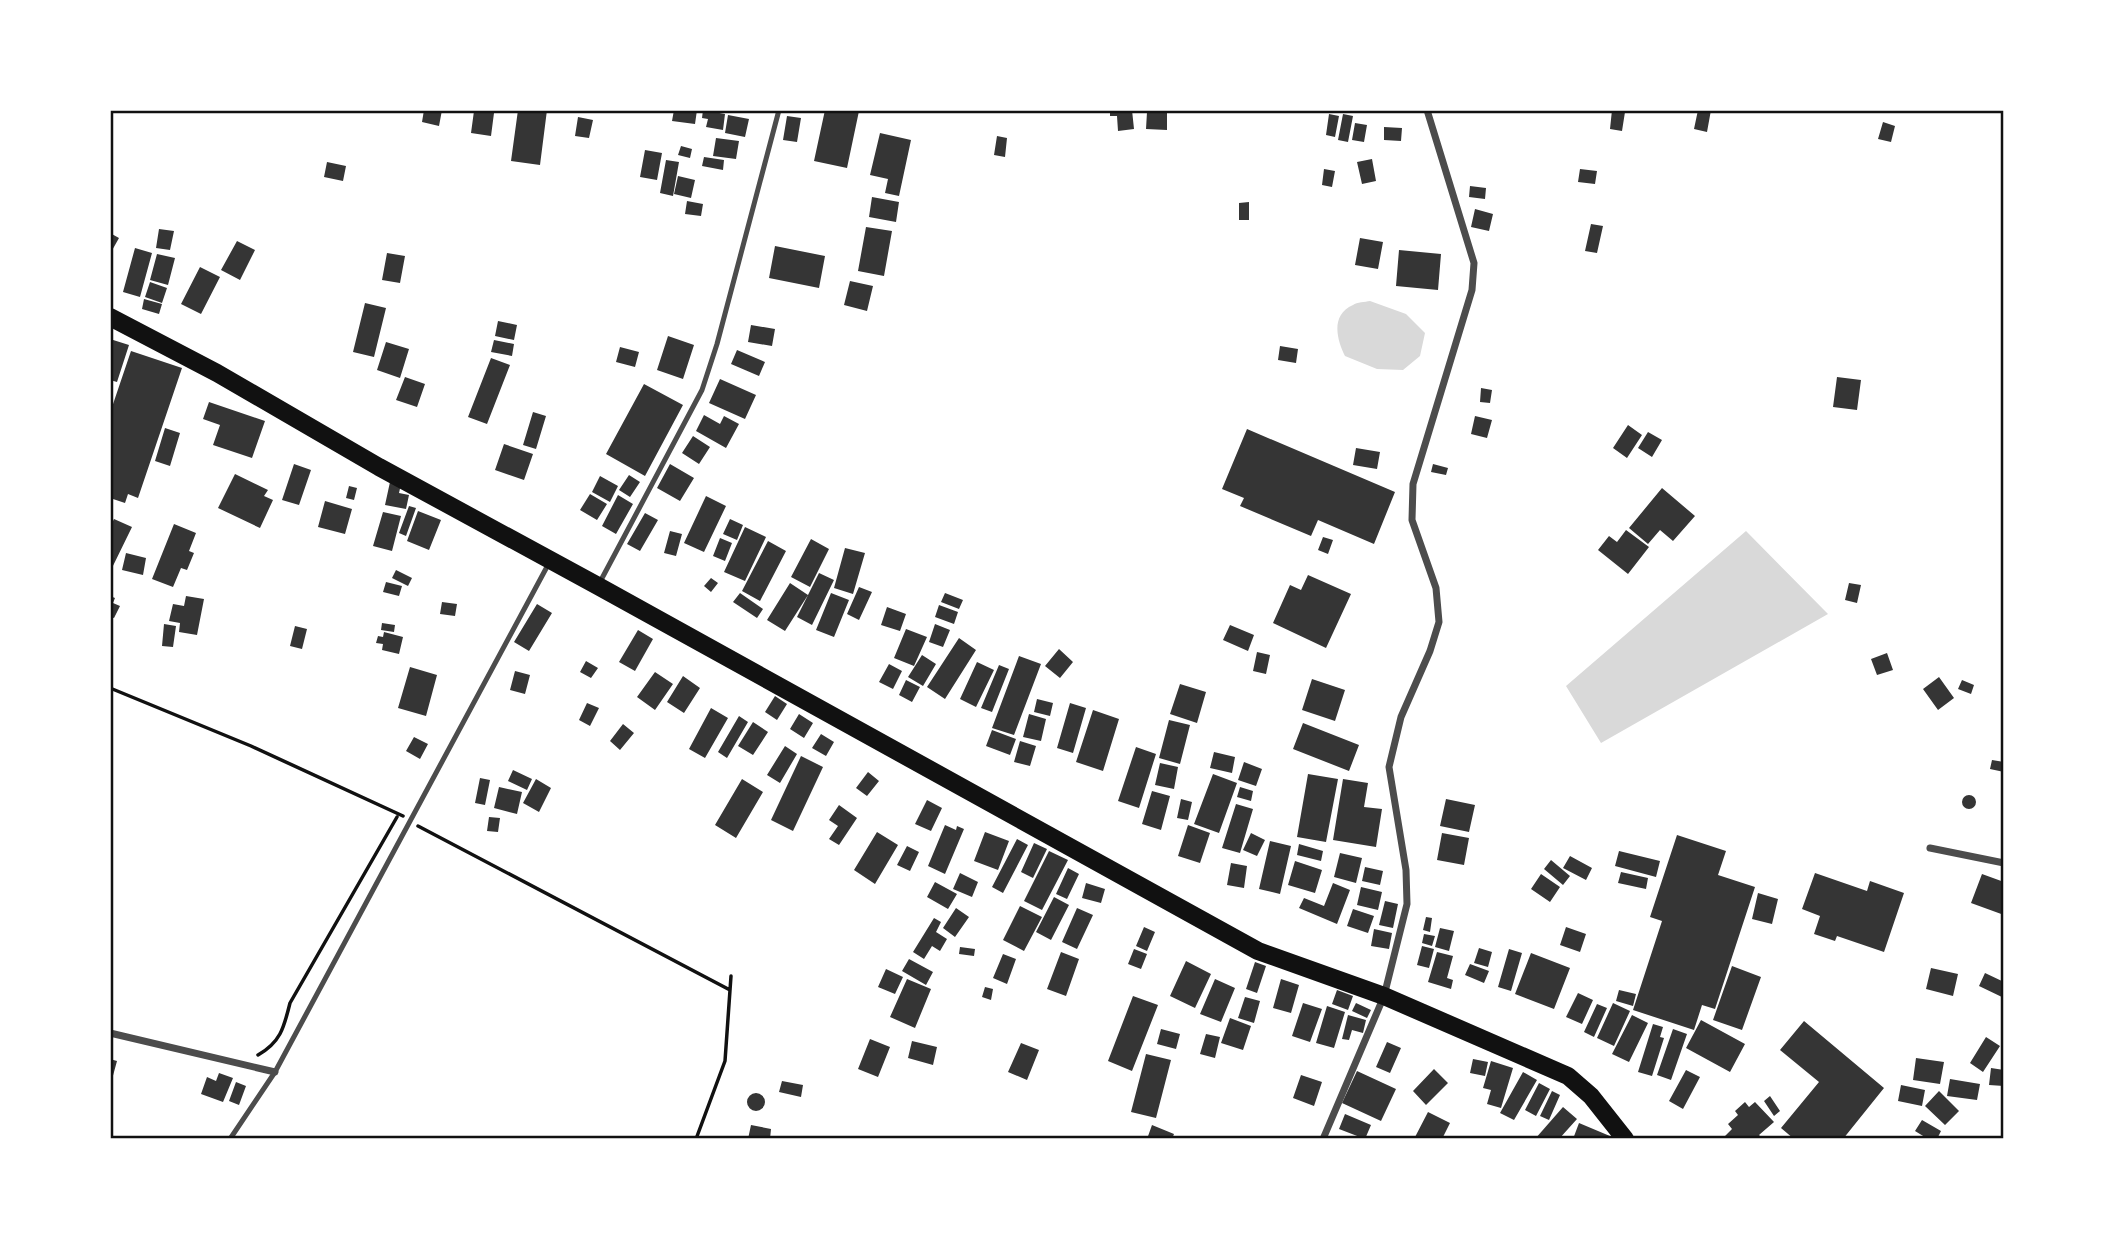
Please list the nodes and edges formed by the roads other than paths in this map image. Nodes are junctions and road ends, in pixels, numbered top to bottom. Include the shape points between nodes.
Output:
1 (779, 110) edge
2 (1427, 110) edge
3 (110, 317) edge
4 (551, 560) junction
5 (598, 586) junction
6 (1930, 848) dead end
7 (2004, 863) edge
8 (1384, 996) junction
9 (110, 1033) edge
10 (275, 1072) junction
11 (230, 1139) edge
12 (1323, 1139) edge
13 (1625, 1139) edge

1 - 5 lane via 702,390
2 - 8 street via 1474,263 1472,290 1413,484 1412,520 1436,587 1439,622 1401,717 1389,767 1407,904
3 - 4 main road
4 - 5 main road
4 - 10 lane
5 - 8 main road via 1258,951
6 - 7 street
8 - 12 street
8 - 13 main road via 1568,1076 1591,1096
9 - 10 street
10 - 11 lane

